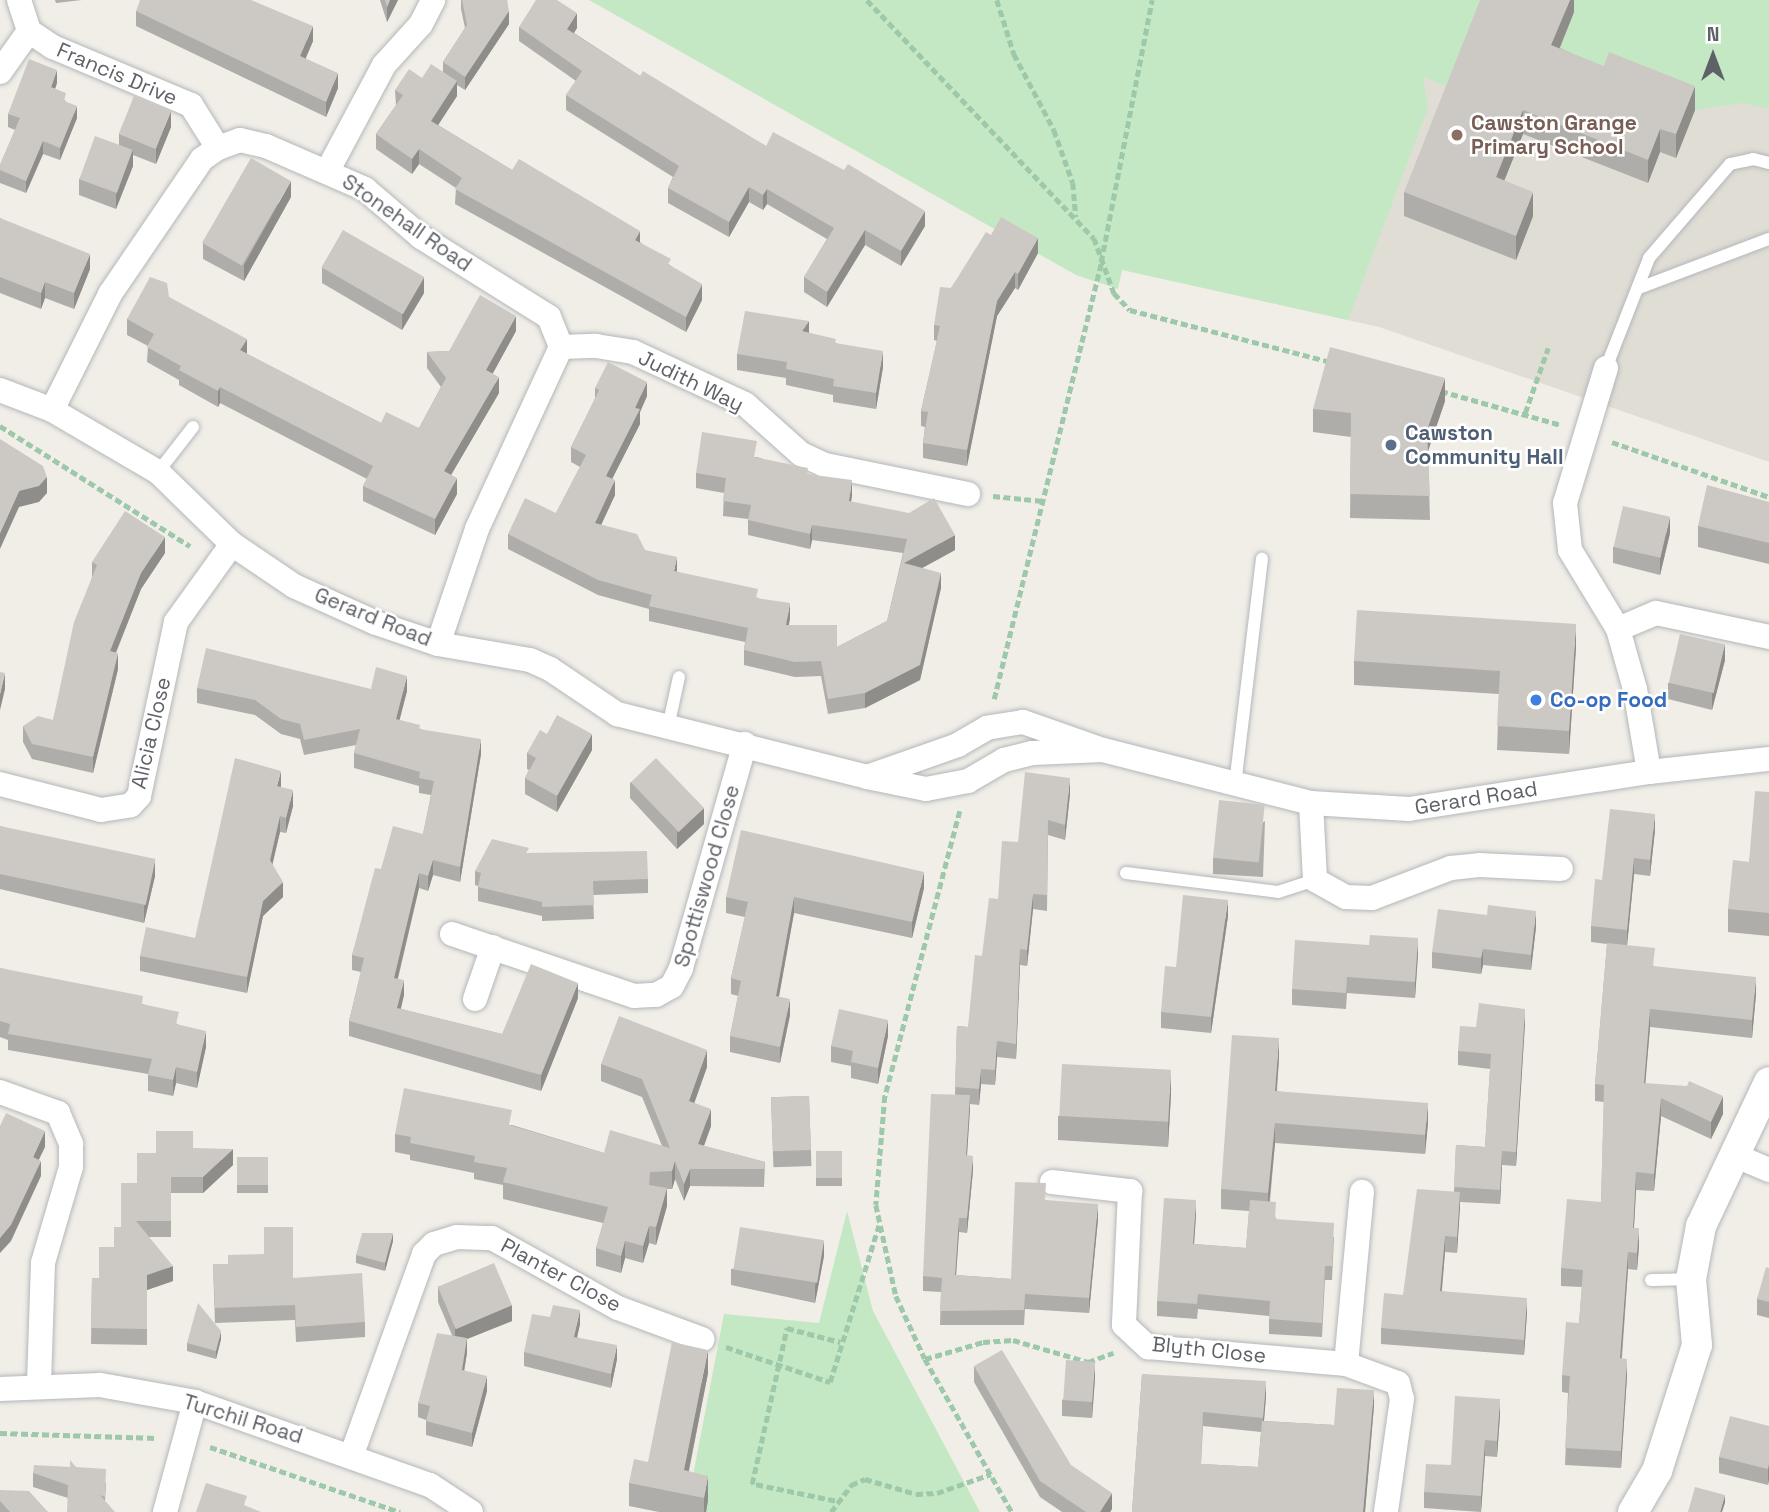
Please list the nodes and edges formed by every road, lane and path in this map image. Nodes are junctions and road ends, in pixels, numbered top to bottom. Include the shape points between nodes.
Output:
1 (19, 0) edge
2 (433, 0) edge
3 (867, 0) edge
4 (997, 0) edge
5 (1152, 0) edge
6 (29, 31) junction
7 (0, 72) edge
8 (218, 148) junction
9 (1769, 163) edge
10 (328, 170) junction
11 (1076, 218) junction
12 (1769, 239) edge
13 (1101, 262) junction
14 (1639, 288) junction
15 (561, 347) junction
16 (1548, 348) dead end
17 (1343, 366) edge
18 (1605, 368) joint
19 (0, 390) edge
20 (1435, 390) edge
21 (52, 410) junction
22 (1525, 414) junction
23 (0, 426) edge
24 (193, 427) dead end
25 (1583, 432) junction
26 (158, 472) junction
27 (968, 494) joint
28 (1769, 496) edge
29 (1043, 501) junction
30 (225, 553) junction
31 (1262, 559) dead end
32 (1618, 629) junction
33 (1769, 637) edge
34 (438, 644) junction
35 (679, 677) dead end
36 (668, 727) junction
37 (987, 728) junction
38 (745, 744) junction
39 (1103, 750) junction
40 (1769, 759) edge
41 (1649, 772) junction
42 (867, 777) junction
43 (968, 781) junction
44 (0, 784) edge
45 (1235, 785) junction
46 (1311, 803) junction
47 (1561, 869) dead end
48 (1126, 873) dead end
49 (1315, 880) junction
50 (452, 934) dead end
51 (494, 947) junction
52 (475, 999) dead end
53 (1769, 1082) edge
54 (0, 1092) edge
55 (1736, 1156) junction
56 (1769, 1170) edge
57 (1052, 1182) dead end
58 (1362, 1192) dead end
59 (879, 1224) junction
60 (1691, 1279) junction
61 (1651, 1280) dead end
62 (702, 1339) joint
63 (840, 1342) junction
64 (1116, 1350) dead end
65 (925, 1359) junction
66 (1346, 1364) junction
67 (779, 1365) junction
68 (39, 1385) junction
69 (0, 1390) edge
70 (195, 1402) junction
71 (352, 1454) junction
72 (991, 1474) junction
73 (835, 1501) junction
74 (165, 1512) edge
75 (471, 1512) edge
76 (831, 1512) edge
77 (1012, 1512) edge
78 (1386, 1512) edge
79 (1633, 1512) edge

1 - 6 street
2 - 10 street via 421,24 384,65
3 - 11 path
4 - 11 path via 1014,54 1054,130 1073,183
5 - 13 path
6 - 7 street
6 - 8 street, Francis Drive via 53,47 191,105
8 - 10 street, Stonehall Road via 240,140
8 - 21 street via 202,159 110,295
9 - 14 lane via 1753,159 1730,164 1649,258
10 - 15 street, Stonehall Road via 365,189 421,237 549,317
11 - 13 path via 1094,238
12 - 14 lane
13 - 17 path via 1114,293 1130,310
13 - 29 path
14 - 18 lane
15 - 27 street, Judith Way via 596,346 644,358 745,404 801,454 825,465
15 - 34 street via 477,529
16 - 22 path
18 - 25 street
19 - 21 street, Gerard Road
20 - 22 path
21 - 26 street, Gerard Road
22 - 25 path
23 - 30 path
24 - 26 lane
25 - 28 path
25 - 32 street via 1565,503 1570,550
26 - 30 street, Gerard Road
27 - 29 path
29 - 37 path
30 - 34 street, Gerard Road via 376,623
30 - 44 street, Alicia Close via 176,622 139,796 131,805 101,810
31 - 45 lane
32 - 33 street via 1656,613
32 - 41 street via 1635,689
34 - 36 street, Gerard Road via 530,660 550,668 617,714
35 - 36 lane
36 - 38 street, Gerard Road
37 - 39 street, Gerard Road via 1023,722
37 - 42 street, Gerard Road via 958,745
38 - 42 street, Gerard Road
38 - 51 street, Spottiswood Close via 672,986 656,995 634,996
39 - 43 street, Gerard Road via 1032,753 1004,760
39 - 45 street, Gerard Road
40 - 41 street, Gerard Road
41 - 46 street, Gerard Road via 1409,809
42 - 43 street, Gerard Road via 926,789
43 - 59 path via 885,1096 878,1147
45 - 46 street, Gerard Road
46 - 49 street
47 - 49 street via 1451,868 1372,898 1346,897
48 - 49 lane via 1278,892
50 - 51 street, Spottiswood Close
51 - 52 street
53 - 55 street
54 - 68 street via 58,1113 71,1144 71,1167 43,1263
55 - 56 street
55 - 60 street via 1700,1226
57 - 66 street, Blyth Close via 1130,1191 1124,1325 1133,1338 1148,1347
58 - 66 street
59 - 63 path
59 - 65 path via 896,1296
60 - 61 lane
60 - 79 street via 1697,1345 1657,1471
62 - 67 path
62 - 71 street, Planter Close via 618,1308 492,1238 457,1237 434,1244 425,1254
63 - 67 path via 787,1328
63 - 67 path via 830,1382
64 - 65 path via 1102,1360 1088,1362 1013,1340 983,1342
65 - 72 path
66 - 78 street, Blyth Close via 1398,1383 1402,1399
67 - 73 path via 752,1484
68 - 69 street, Turchil Road
68 - 70 street, Turchil Road via 100,1385
70 - 71 street, Turchil Road
70 - 74 street
71 - 75 street, Turchil Road via 430,1485
72 - 73 path via 937,1493 916,1494 865,1479
72 - 77 path
73 - 76 path

